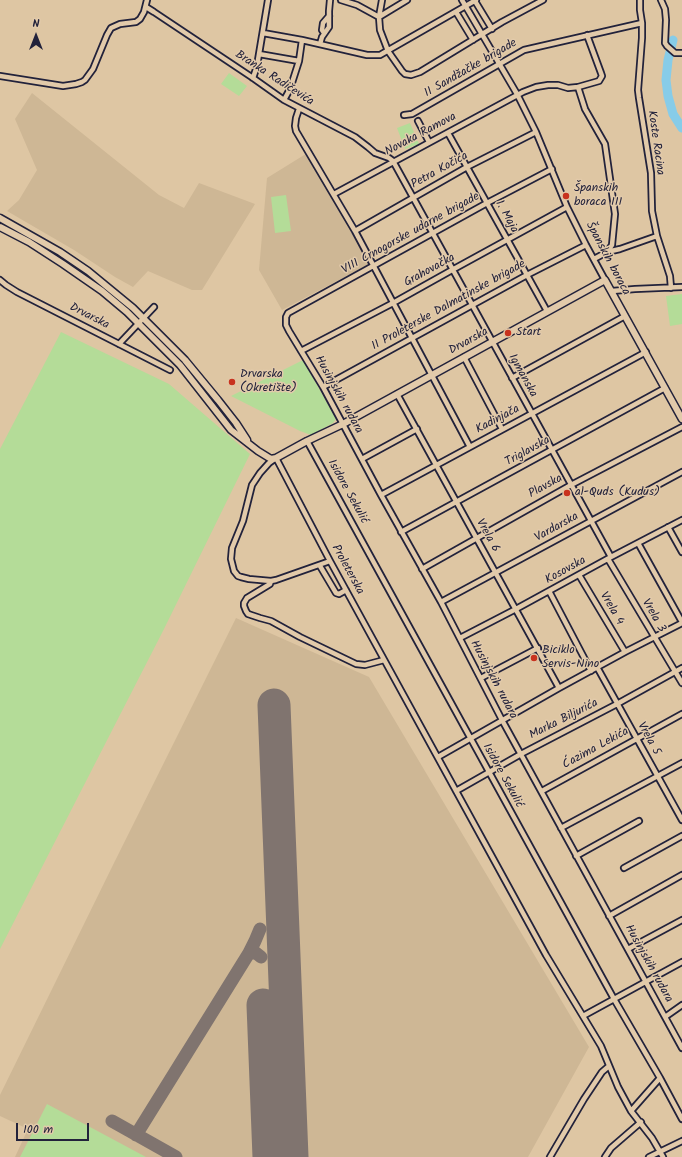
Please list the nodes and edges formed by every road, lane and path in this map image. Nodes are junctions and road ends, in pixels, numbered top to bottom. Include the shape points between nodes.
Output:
1 (147, 0) edge
2 (268, 0) edge
3 (330, 0) edge
4 (341, 0) edge
5 (382, 0) edge
6 (407, 0) edge
7 (462, 0) edge
8 (543, 0) edge
9 (640, 0) edge
10 (661, 0) edge
11 (476, 1) edge
12 (465, 6) junction
13 (146, 7) junction
14 (456, 12) junction
15 (380, 17) junction
16 (642, 23) junction
17 (492, 29) junction
18 (263, 33) junction
19 (482, 35) junction
20 (587, 35) junction
21 (302, 40) junction
22 (473, 40) junction
23 (320, 44) junction
24 (388, 51) junction
25 (682, 53) edge
26 (259, 54) junction
27 (299, 61) junction
28 (500, 64) junction
29 (0, 76) edge
30 (253, 78) junction
31 (578, 87) junction
32 (517, 94) junction
33 (284, 100) junction
34 (300, 108) junction
35 (404, 115) dead end
36 (418, 121) dead end
37 (448, 132) junction
38 (536, 132) junction
39 (429, 142) junction
40 (393, 161) junction
41 (467, 168) junction
42 (552, 169) junction
43 (334, 194) junction
44 (412, 198) junction
45 (487, 203) junction
46 (567, 207) junction
47 (0, 218) edge
48 (0, 227) edge
49 (355, 231) junction
50 (432, 234) junction
51 (657, 236) junction
52 (507, 240) junction
53 (586, 244) junction
54 (607, 252) junction
55 (594, 259) junction
56 (373, 266) junction
57 (452, 270) junction
58 (527, 275) junction
59 (0, 280) edge
60 (605, 280) junction
61 (682, 287) edge
62 (671, 288) junction
63 (612, 291) junction
64 (394, 303) junction
65 (472, 306) junction
66 (154, 307) dead end
67 (547, 312) junction
68 (625, 316) junction
69 (144, 318) junction
70 (286, 322) joint
71 (139, 323) junction
72 (412, 338) junction
73 (492, 342) junction
74 (119, 344) junction
75 (302, 351) junction
76 (646, 352) junction
77 (464, 357) junction
78 (170, 370) dead end
79 (431, 375) junction
80 (512, 378) junction
81 (323, 387) junction
82 (665, 388) junction
83 (398, 394) junction
84 (531, 414) junction
85 (682, 419) edge
86 (343, 424) junction
87 (682, 427) edge
88 (417, 429) junction
89 (502, 429) junction
90 (307, 441) junction
91 (249, 444) junction
92 (470, 447) junction
93 (552, 450) junction
94 (276, 458) junction
95 (362, 459) junction
96 (437, 465) junction
97 (682, 472) edge
98 (571, 485) junction
99 (381, 495) junction
100 (457, 502) junction
101 (682, 520) edge
102 (590, 521) junction
103 (668, 527) junction
104 (401, 532) junction
105 (477, 538) junction
106 (638, 543) junction
107 (682, 552) edge
108 (610, 558) junction
109 (330, 561) junction
110 (320, 566) junction
111 (422, 569) junction
112 (496, 573) junction
113 (579, 575) junction
114 (271, 581) junction
115 (346, 590) junction
116 (549, 591) junction
117 (441, 602) junction
118 (516, 610) junction
119 (682, 623) edge
120 (654, 637) junction
121 (460, 638) junction
122 (538, 648) junction
123 (625, 652) junction
124 (384, 660) junction
125 (597, 667) junction
126 (682, 668) edge
127 (591, 671) junction
128 (675, 672) junction
129 (481, 678) junction
130 (682, 683) edge
131 (559, 688) junction
132 (617, 704) junction
133 (682, 714) edge
134 (502, 720) junction
135 (470, 738) junction
136 (637, 738) junction
137 (520, 754) junction
138 (438, 757) junction
139 (682, 763) edge
140 (489, 772) junction
141 (658, 776) junction
142 (456, 791) junction
143 (542, 791) junction
144 (682, 820) edge
145 (639, 821) dead end
146 (562, 828) junction
147 (682, 836) edge
148 (576, 856) junction
149 (624, 868) dead end
150 (682, 875) edge
151 (609, 916) junction
152 (682, 920) edge
153 (628, 949) junction
154 (682, 962) edge
155 (646, 982) junction
156 (614, 999) junction
157 (682, 1005) edge
158 (583, 1016) junction
159 (665, 1017) junction
160 (681, 1044) edge
161 (609, 1066) junction
162 (660, 1078) junction
163 (631, 1111) junction
164 (682, 1120) edge
165 (641, 1122) junction
166 (682, 1140) edge
167 (660, 1152) junction
168 (550, 1157) edge
169 (605, 1157) edge
170 (649, 1157) edge
171 (663, 1157) edge

1 - 13 street
2 - 18 street
3 - 23 street via 329,27
4 - 15 street
5 - 15 street
6 - 15 street
7 - 12 street, Španskih boraca
8 - 17 street
9 - 16 street, Koste Racina
10 - 25 street via 666,13 667,46 675,53
11 - 12 street
11 - 17 street
12 - 14 street
12 - 19 street, Španskih boraca
13 - 29 street via 136,22 111,28 93,69 85,80 63,86
13 - 30 street, Branka Radičevića
14 - 22 street
14 - 24 street
15 - 24 street via 380,30
16 - 20 street, II Sandžačke brigade
16 - 51 street, Koste Racina via 638,90
17 - 19 street
18 - 21 street
18 - 26 street
19 - 22 street
19 - 28 street, Španskih boraca
20 - 28 street, II Sandžačke brigade via 524,50
20 - 31 street via 602,76 596,82
21 - 23 street
21 - 27 street
22 - 24 street via 411,75 402,72
23 - 24 street via 367,56 380,56
26 - 27 street
26 - 30 street
27 - 33 street
28 - 32 street, Španskih boraca
28 - 35 street, II Sandžačke brigade via 412,114
30 - 33 street, Branka Radičevića
31 - 32 street, Novaka Ramova via 548,85
31 - 54 street via 585,109 605,144 615,214 612,244
32 - 37 street, Novaka Ramova
32 - 38 street, Španskih boraca
33 - 34 street, Branka Radičevića
34 - 40 street, Branka Radičevića via 355,137 375,153
34 - 43 street via 296,118 296,131
36 - 39 street
37 - 39 street, Novaka Ramova
37 - 41 street, 1. Maja
38 - 41 street, Petra Kočića
38 - 42 street, Španskih boraca
39 - 40 street, Novaka Ramova
40 - 43 street, Novaka Ramova
40 - 44 street, Igmanska
41 - 44 street, Petra Kočića
41 - 45 street, 1. Maja
42 - 45 street, VIII Crnogorske udarne brigade
42 - 46 street, Španskih boraca
43 - 49 street
44 - 49 street, Petra Kočića
44 - 50 street, Igmanska
45 - 50 street, VIII Crnogorske udarne brigade
45 - 52 street, 1. Maja
46 - 52 street, Grahovačka
46 - 53 street, Španskih boraca
47 - 69 main road via 88,271
48 - 71 main road via 63,264 102,291
49 - 56 street
50 - 56 street, VIII Crnogorske udarne brigade
50 - 57 street, Igmanska
51 - 54 street
51 - 62 street, Koste Racina via 670,276
52 - 57 street, Grahovačka
52 - 58 street, 1. Maja
53 - 55 street, Španskih boraca
53 - 58 street, II Proleterske Dalmatinske brigade
54 - 55 street
55 - 60 street, Španskih boraca
56 - 64 street
56 - 70 street, VIII Crnogorske udarne brigade via 288,313
57 - 64 street, Grahovačka
57 - 65 street, Igmanska
58 - 65 street, II Proleterske Dalmatinske brigade
58 - 67 street, 1. Maja
59 - 74 street, Drvarska via 17,292
60 - 63 main road, Španskih boraca
60 - 67 main road, Drvarska
61 - 62 street
62 - 63 street
63 - 68 main road, Španskih boraca
64 - 72 street
64 - 75 street, Grahovačka
65 - 72 street, II Proleterske Dalmatinske brigade
65 - 73 street, Igmanska
66 - 69 street
67 - 73 main road, Drvarska
68 - 76 main road, Španskih boraca
68 - 80 street
69 - 71 street
69 - 91 main road via 185,360 218,400
70 - 75 street, Husinjskih rudara
71 - 74 street
71 - 91 main road via 180,365 231,430
72 - 79 street
72 - 81 street, II Proleterske Dalmatinske brigade
73 - 77 main road, Drvarska
73 - 80 street, Igmanska
74 - 78 street, Drvarska
75 - 81 street, Husinjskih rudara
76 - 82 main road, Španskih boraca
76 - 84 street, Kadinjača
77 - 79 main road, Drvarska
77 - 89 street
79 - 83 main road, Drvarska
79 - 92 street
80 - 84 street, Igmanska
81 - 86 street, Husinjskih rudara
82 - 85 main road, Španskih boraca
82 - 93 street, Triglavska
83 - 86 main road, Drvarska
83 - 88 street, Vrela 6
84 - 89 street, Kadinjača
84 - 93 street, Igmanska
86 - 90 main road
86 - 95 street, Husinjskih rudara
87 - 98 street, Plavska
88 - 95 street
88 - 96 street, Vrela 6
89 - 92 street, Kadinjača
90 - 94 main road
90 - 135 street, Isidore Sekulić
91 - 94 main road via 267,457
92 - 96 street, Kadinjača
93 - 98 street, Igmanska
93 - 100 street, Triglavska
94 - 109 street, Proleterska
94 - 114 street via 252,485 243,521 232,548 231,559 238,576
95 - 99 street, Husinjskih rudara
96 - 99 street, Kadinjača
96 - 100 street, Vrela 6
97 - 102 street, Vardarska
98 - 102 street, Igmanska
98 - 105 street, Plavska
99 - 104 street, Husinjskih rudara
100 - 104 street, Triglavska
100 - 105 street, Vrela 6
101 - 103 street, Kosovska
102 - 108 street, Igmanska
102 - 112 street, Vardarska
103 - 106 street, Kosovska
103 - 107 street
104 - 111 street, Husinjskih rudara
105 - 111 street, Plavska
105 - 112 street, Vrela 6
106 - 108 street, Kosovska
106 - 119 street
108 - 113 street, Kosovska
108 - 120 street, Vrela 3
109 - 110 street
109 - 115 street, Proleterska
110 - 114 street
110 - 115 street via 336,593
111 - 117 street, Husinjskih rudara
112 - 117 street, Vardarska
112 - 118 street, Vrela 6
113 - 116 street, Kosovska
113 - 123 street, Vrela 4
114 - 124 street via 246,598 244,606 248,614 271,621 356,664 365,665
115 - 124 street, Proleterska
116 - 118 street, Kosovska
116 - 127 street
117 - 121 street, Husinjskih rudara
118 - 121 street, Kosovska
118 - 122 street, Vrela 6
119 - 120 street
120 - 123 street
120 - 128 street, Vrela 3
121 - 129 street, Husinjskih rudara
122 - 129 street
122 - 131 street, Vrela 6
123 - 125 street
124 - 138 street, Proleterska
125 - 127 street
125 - 132 street, Vrela 5
126 - 128 street, Marka Biljurića
127 - 131 street
128 - 130 street, Vrela 3
128 - 132 street, Marka Biljurića
129 - 134 street, Husinjskih rudara
131 - 134 street
132 - 136 street, Vrela 5
132 - 137 street, Marka Biljurića
133 - 136 street, Ćazima Lekića
134 - 135 street
134 - 137 street, Husinjskih rudara
135 - 138 street
135 - 140 street, Isidore Sekulić
136 - 141 street, Vrela 5
136 - 143 street, Ćazima Lekića
137 - 140 street, Marka Biljurića
137 - 143 street, Husinjskih rudara
138 - 142 street, Proleterska
139 - 141 street
140 - 142 street, Marka Biljurića
140 - 156 street, Isidore Sekulić
141 - 144 street, Vrela 5
141 - 146 street
142 - 158 street, Proleterska via 546,955
143 - 146 street, Husinjskih rudara
145 - 148 street
146 - 148 street, Husinjskih rudara
147 - 149 street
148 - 151 street, Husinjskih rudara
150 - 151 street
151 - 153 street, Husinjskih rudara
152 - 153 street
153 - 155 street, Husinjskih rudara
154 - 155 street
155 - 156 street
155 - 159 street, Husinjskih rudara
156 - 158 street
156 - 162 street, Isidore Sekulić
157 - 159 street
158 - 161 street, Proleterska via 601,1046
159 - 160 street, Husinjskih rudara
161 - 163 street, Proleterska
161 - 168 street via 584,1099
162 - 163 street
162 - 164 street, Isidore Sekulić
163 - 165 street, Proleterska
165 - 167 street, Proleterska
165 - 169 street via 611,1148
166 - 167 street
167 - 170 street
167 - 171 street, Proleterska

